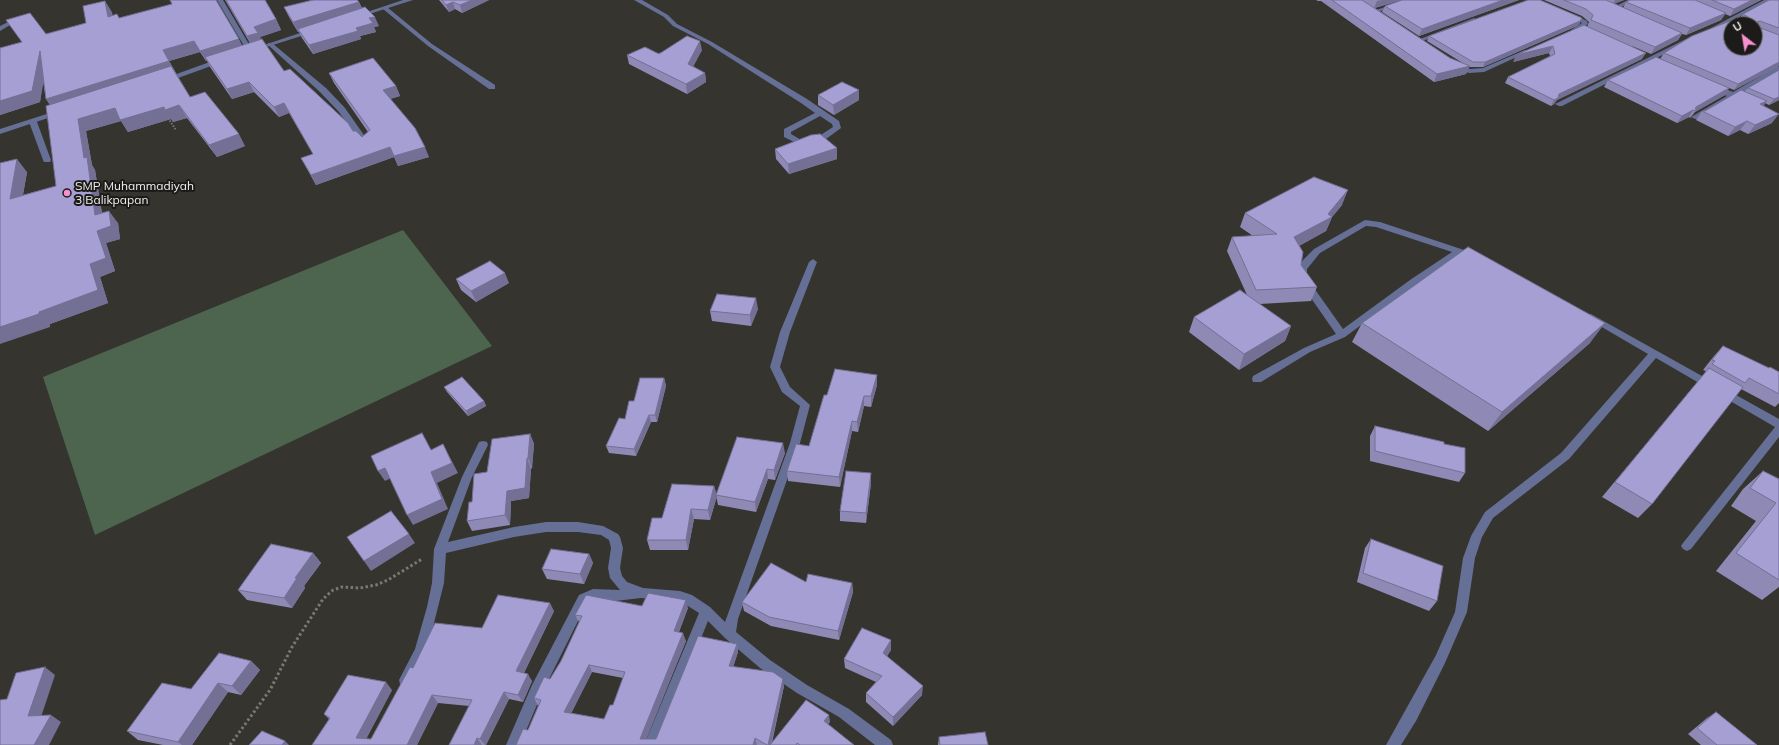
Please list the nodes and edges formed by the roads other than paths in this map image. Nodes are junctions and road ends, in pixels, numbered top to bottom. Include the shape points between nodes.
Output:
1 (220, 0) edge
2 (410, 0) edge
3 (637, 0) edge
4 (1413, 0) edge
5 (1634, 0) edge
6 (1769, 0) edge
7 (385, 8) junction
8 (1560, 10) edge
9 (1373, 12) edge
10 (1620, 12) edge
11 (1485, 16) edge
12 (1734, 16) edge
13 (349, 19) edge
14 (14, 21) edge
15 (1723, 21) edge
16 (0, 28) edge
17 (320, 28) edge
18 (1566, 34) edge
19 (1411, 36) edge
20 (1679, 37) edge
21 (1686, 40) junction
22 (1418, 41) junction
23 (270, 44) junction
24 (1424, 45) edge
25 (1532, 49) edge
26 (228, 58) edge
27 (1451, 62) edge
28 (1779, 69) edge
29 (156, 82) edge
30 (1711, 86) edge
31 (492, 87) dead end
32 (1731, 94) junction
33 (1752, 103) edge
34 (1559, 104) edge
35 (69, 110) edge
36 (820, 113) junction
37 (1695, 117) edge
38 (33, 122) junction
39 (0, 132) edge
40 (362, 138) edge
41 (47, 160) dead end
42 (1464, 253) junction
43 (1481, 257) edge
44 (813, 262) dead end
45 (1585, 314) edge
46 (1342, 335) junction
47 (1654, 354) junction
48 (1257, 379) dead end
49 (1779, 424) edge
50 (1779, 429) edge
51 (483, 445) dead end
52 (1687, 546) dead end
53 (440, 549) junction
54 (643, 593) junction
55 (706, 611) junction
56 (729, 634) junction
57 (399, 691) edge
58 (513, 745) edge
59 (651, 745) edge
60 (886, 745) edge
61 (1393, 745) edge

1 - 23 street via 246,52
2 - 7 street
3 - 36 street
4 - 9 street
5 - 10 street via 1610,7
6 - 12 street
7 - 13 street
7 - 31 street via 430,45
8 - 18 street via 1586,24 1583,30
11 - 22 street
14 - 16 street
15 - 21 street
17 - 23 street
19 - 22 street
20 - 21 street
21 - 34 street
22 - 24 street
23 - 40 street via 328,95
25 - 27 street via 1484,70 1469,71
26 - 29 street
28 - 32 street
30 - 32 street
32 - 33 street
32 - 37 street
35 - 38 street
36 - 36 street via 836,123 837,128 819,140 802,144 787,135 788,131
38 - 39 street
38 - 41 street
42 - 43 street
42 - 46 street via 1453,255 1438,265
42 - 46 street via 1377,224 1365,223 1317,251 1304,266 1302,278
44 - 56 street via 785,332 775,366 786,389 805,405 795,443 732,619
45 - 47 street
46 - 48 street via 1307,350
47 - 49 street
47 - 61 street via 1565,456 1488,515 1469,558 1461,612 1441,659
50 - 52 street
51 - 53 street via 467,477
53 - 54 street via 514,532 546,528 578,527 603,531 614,537 617,548 614,568 616,578 624,586
53 - 57 street via 438,583 433,608 420,651
54 - 55 street via 680,596
54 - 58 street via 615,596 593,594 584,599 537,689
55 - 56 street
55 - 59 street
56 - 60 street via 766,664 802,689 844,713

